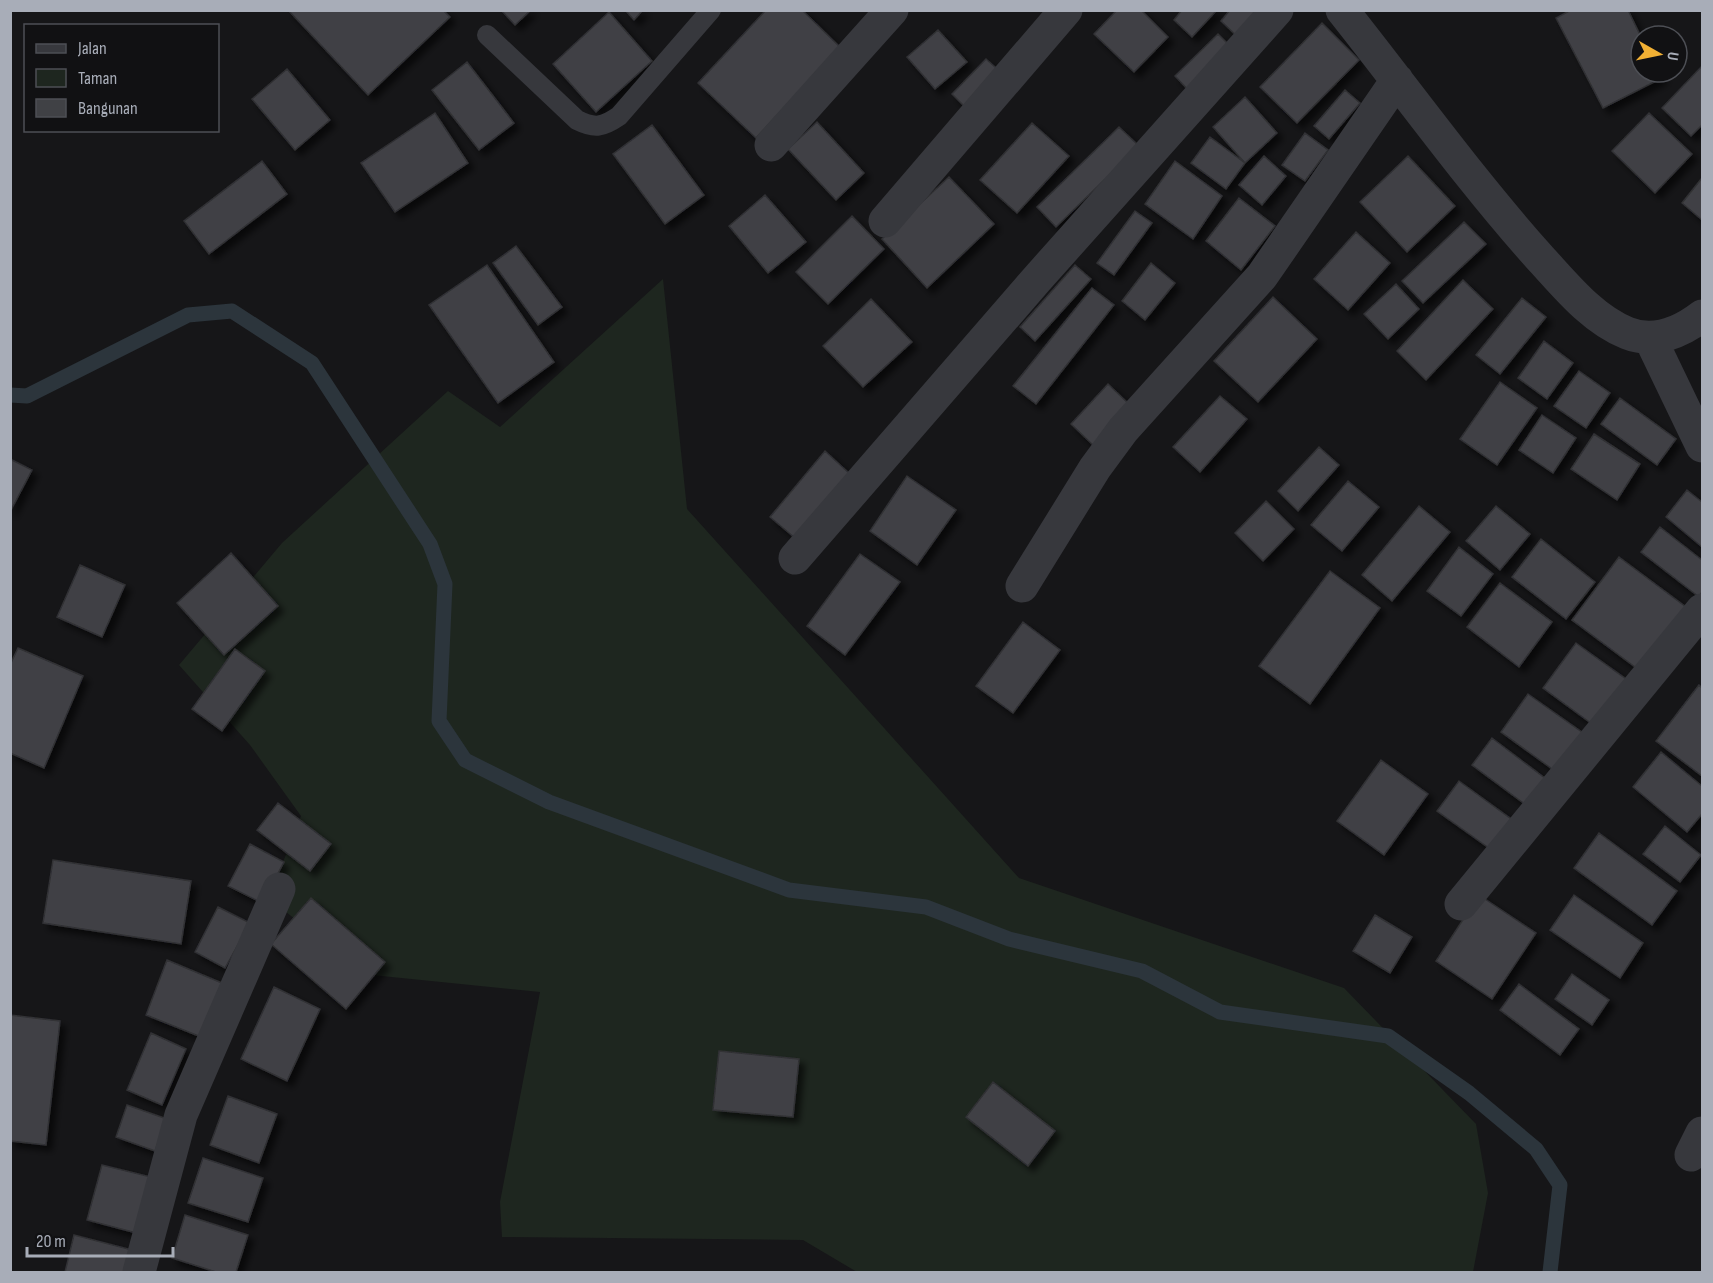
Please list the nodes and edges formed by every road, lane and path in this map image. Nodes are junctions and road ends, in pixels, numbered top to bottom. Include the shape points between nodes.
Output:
1 (711, 10) edge
2 (892, 10) edge
3 (1066, 10) edge
4 (1277, 10) edge
5 (1342, 10) edge
6 (487, 35) dead end
7 (1397, 80) junction
8 (771, 145) dead end
9 (885, 220) dead end
10 (1702, 316) edge
11 (1650, 338) junction
12 (1702, 446) edge
13 (795, 558) dead end
14 (1022, 586) dead end
15 (1702, 610) edge
16 (279, 889) dead end
17 (1461, 904) dead end
18 (139, 1272) edge

1 - 6 lane via 619,116 605,126 591,127 577,120
2 - 8 street
3 - 9 street
4 - 13 street
5 - 7 street
7 - 11 street via 1507,220 1575,296 1627,333
7 - 14 street via 1262,276 1109,449
10 - 11 street via 1683,331
11 - 12 street
15 - 17 street
16 - 18 street via 181,1115

